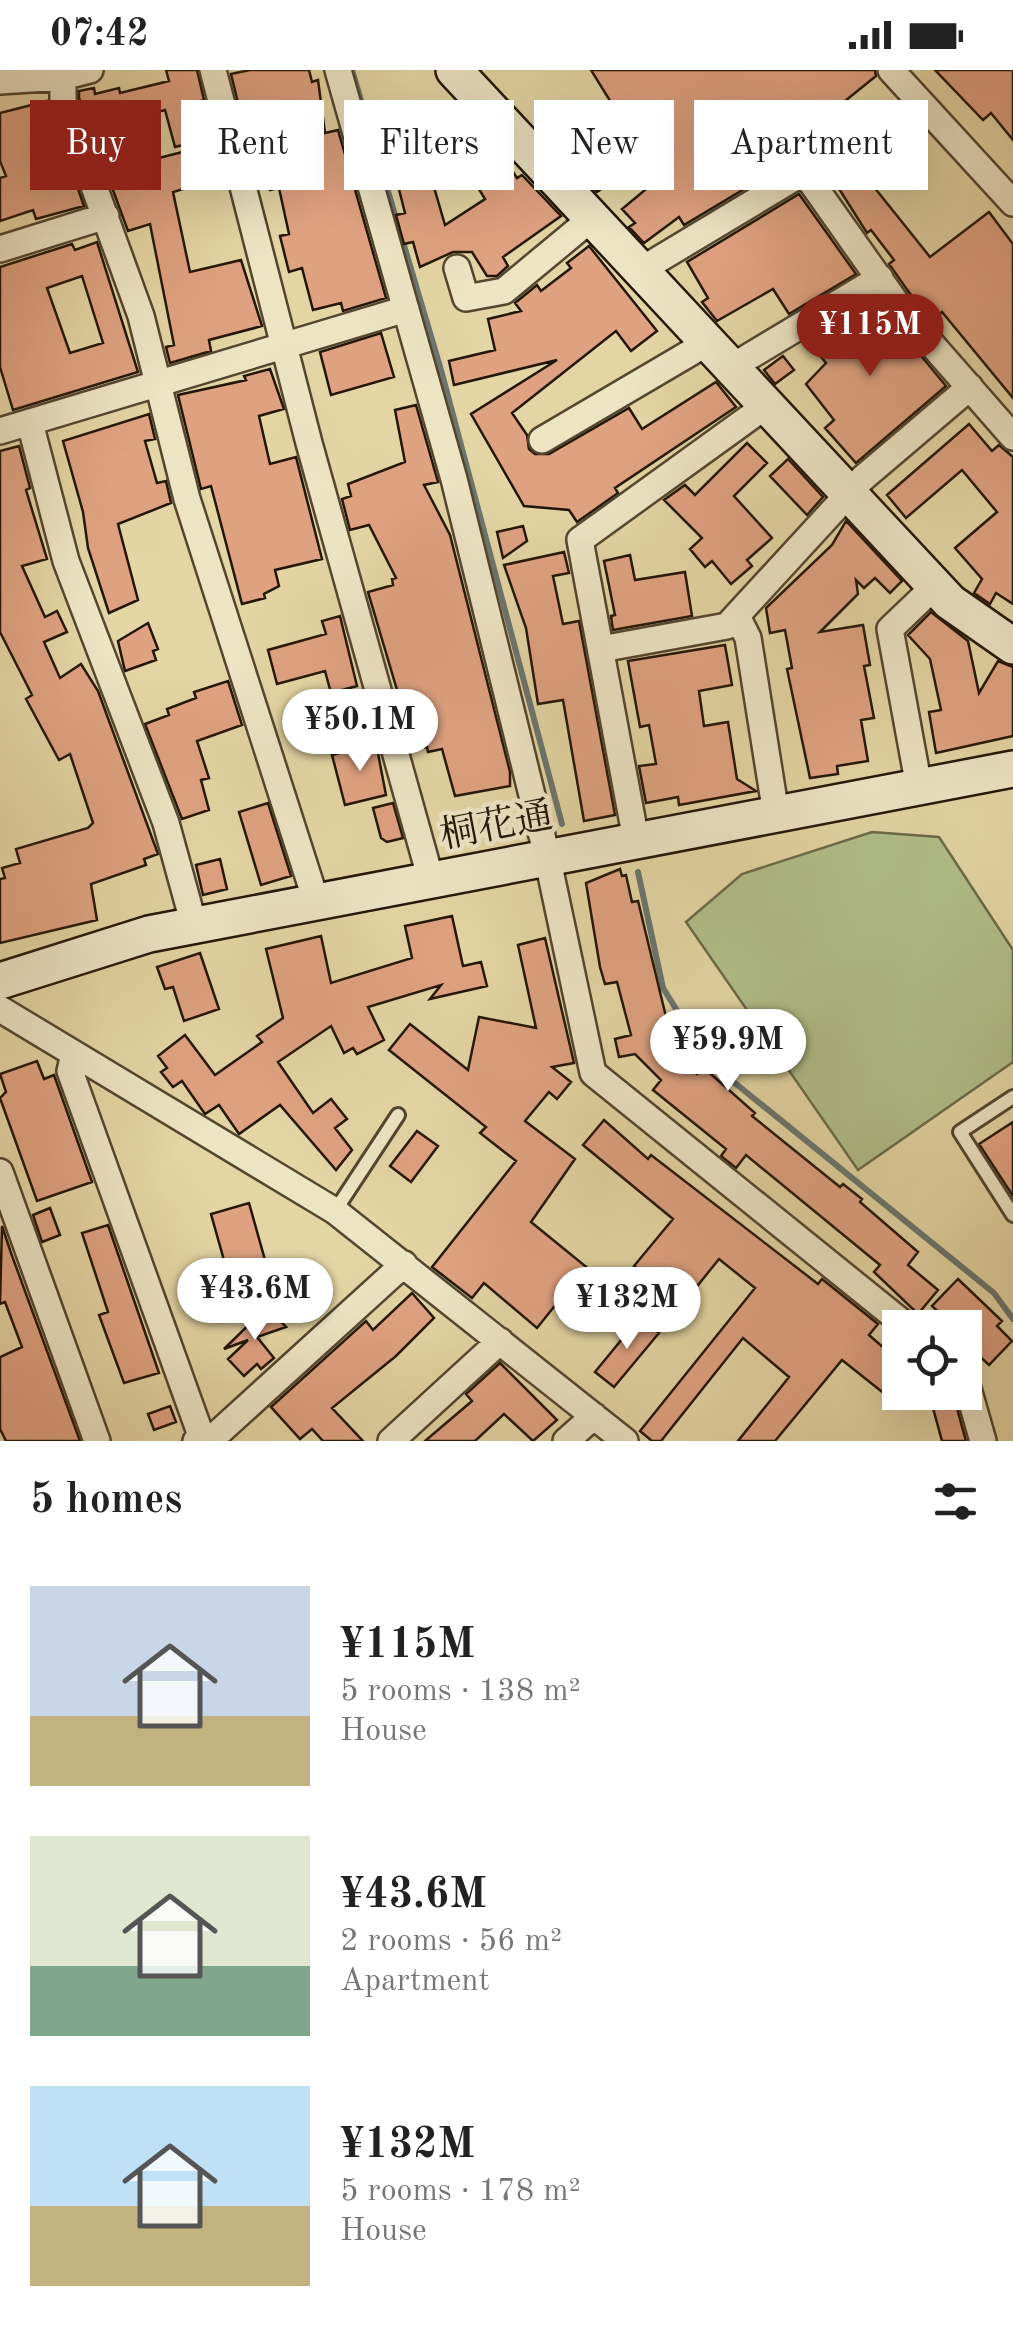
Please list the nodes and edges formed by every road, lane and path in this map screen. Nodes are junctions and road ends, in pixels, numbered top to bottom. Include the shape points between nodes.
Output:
1 (90, 70) edge
2 (214, 70) edge
3 (338, 70) edge
4 (454, 70) edge
5 (890, 70) edge
6 (62, 78) junction
7 (0, 81) edge
8 (1013, 203) edge
9 (106, 216) junction
10 (592, 218) junction
11 (2, 240) edge
12 (458, 268) dead end
13 (641, 270) junction
14 (880, 278) junction
15 (406, 309) junction
16 (285, 344) junction
17 (719, 356) junction
18 (158, 382) junction
19 (970, 387) junction
20 (767, 406) junction
21 (30, 423) junction
22 (1, 428) edge
23 (1013, 437) edge
24 (542, 440) dead end
25 (849, 494) junction
26 (936, 586) junction
27 (737, 616) junction
28 (1013, 646) edge
29 (602, 649) junction
30 (1013, 768) edge
31 (919, 787) junction
32 (776, 814) junction
33 (636, 840) junction
34 (548, 856) junction
35 (431, 880) junction
36 (316, 901) junction
37 (194, 924) junction
38 (0, 981) edge
39 (0, 1010) edge
40 (74, 1054) junction
41 (1013, 1097) edge
42 (398, 1115) dead end
43 (0, 1172) edge
44 (334, 1211) junction
45 (1013, 1215) edge
46 (404, 1264) junction
47 (886, 1310) edge
48 (500, 1341) junction
49 (974, 1410) edge
50 (594, 1416) junction
51 (200, 1440) edge
52 (98, 1441) edge
53 (391, 1441) edge
54 (566, 1441) edge
55 (626, 1441) edge
56 (983, 1441) edge

1 - 6 street
2 - 16 street
3 - 15 street
4 - 10 street
5 - 8 street
6 - 7 street
6 - 9 street via 63,101
9 - 11 street
9 - 18 street
10 - 12 street via 504,291 466,298
10 - 13 street
13 - 14 street via 804,172
13 - 17 street
14 - 17 street
14 - 19 street
15 - 16 street
15 - 34 street
16 - 18 street
16 - 35 street
17 - 20 street
17 - 24 street
18 - 21 street
18 - 36 street via 187,499
19 - 23 street
19 - 25 street
20 - 25 street
20 - 29 street via 580,540
21 - 22 street
21 - 37 street via 66,561 166,823
25 - 26 street
25 - 27 street
26 - 28 street
26 - 31 street via 890,629
27 - 29 street via 727,626
27 - 32 street via 748,638
29 - 33 street
30 - 31 street, 桐花通
31 - 32 street, 桐花通
32 - 33 street, 桐花通
33 - 34 street, 桐花通
34 - 35 street, 桐花通
34 - 47 street via 593,1073
35 - 36 street, 桐花通
36 - 37 street, 桐花通
37 - 38 street, 桐花通
39 - 40 street
40 - 44 street
40 - 51 street via 70,1070
41 - 45 lane via 960,1132
42 - 44 lane
43 - 52 street
44 - 46 street
46 - 48 street
46 - 51 street via 217,1434
48 - 50 street
48 - 53 street
49 - 56 street
50 - 54 street
50 - 55 street

